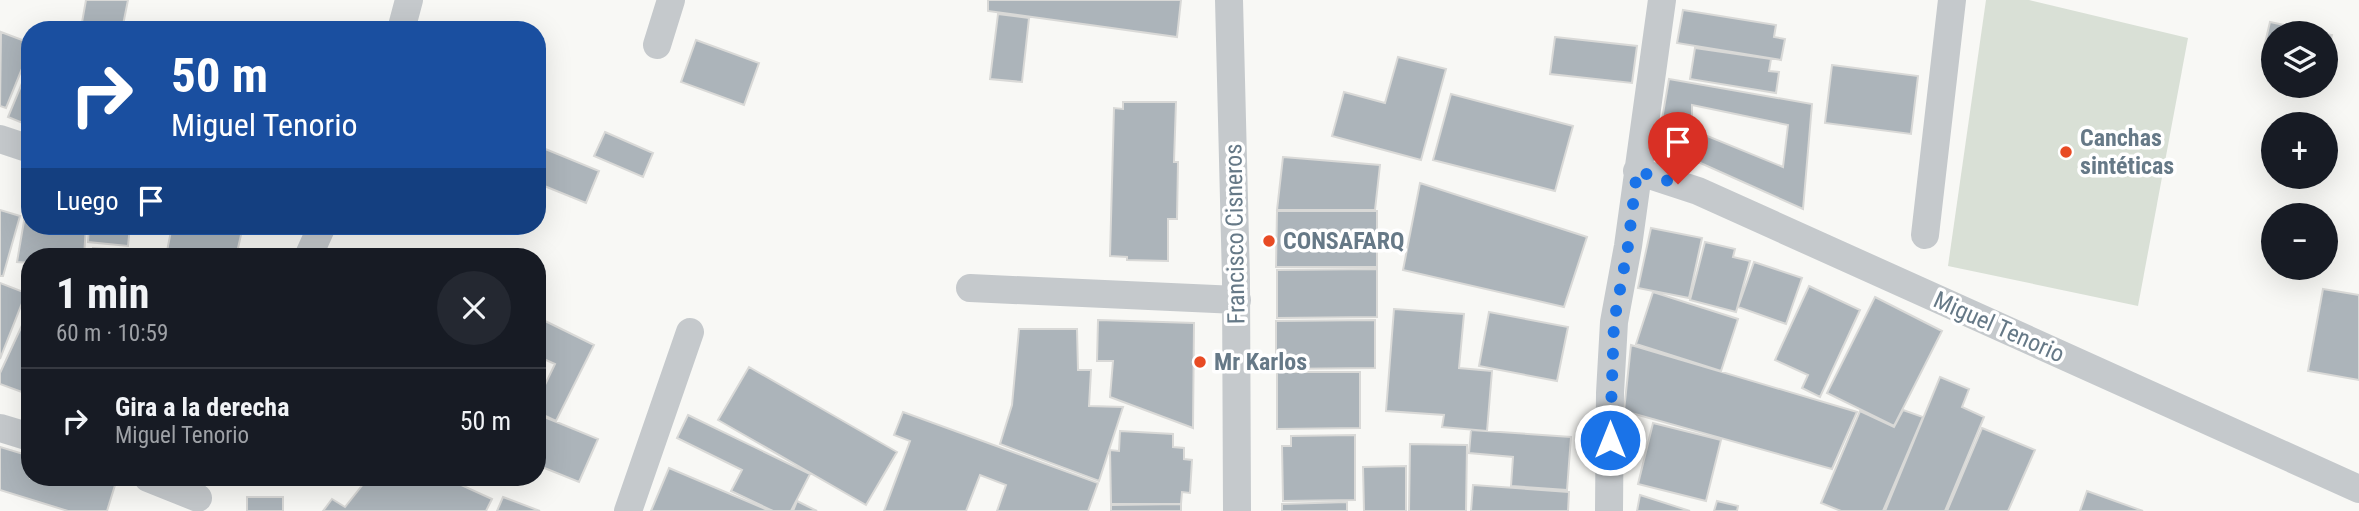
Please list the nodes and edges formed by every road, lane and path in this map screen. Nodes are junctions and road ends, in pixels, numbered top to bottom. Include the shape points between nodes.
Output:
1 (409, 0) edge
2 (671, 0) edge
3 (1229, 0) edge
4 (1662, 0) edge
5 (1951, 0) edge
6 (403, 21) edge
7 (657, 45) dead end
8 (0, 139) edge
9 (21, 146) edge
10 (1637, 171) junction
11 (1925, 235) dead end
12 (970, 288) dead end
13 (1237, 300) junction
14 (690, 332) dead end
15 (0, 428) edge
16 (21, 434) edge
17 (171, 486) edge
18 (2359, 489) edge
19 (199, 496) edge
20 (628, 511) edge
21 (1237, 511) edge
22 (1609, 511) edge

1 - 6 street
2 - 7 street
3 - 13 street, Francisco Cisneros
4 - 10 street
5 - 11 street
8 - 9 street
10 - 18 street, Miguel Tenorio via 1698,191
10 - 22 street via 1614,322
12 - 13 street
13 - 21 street, Francisco Cisneros
14 - 20 street
15 - 16 street
17 - 19 street

